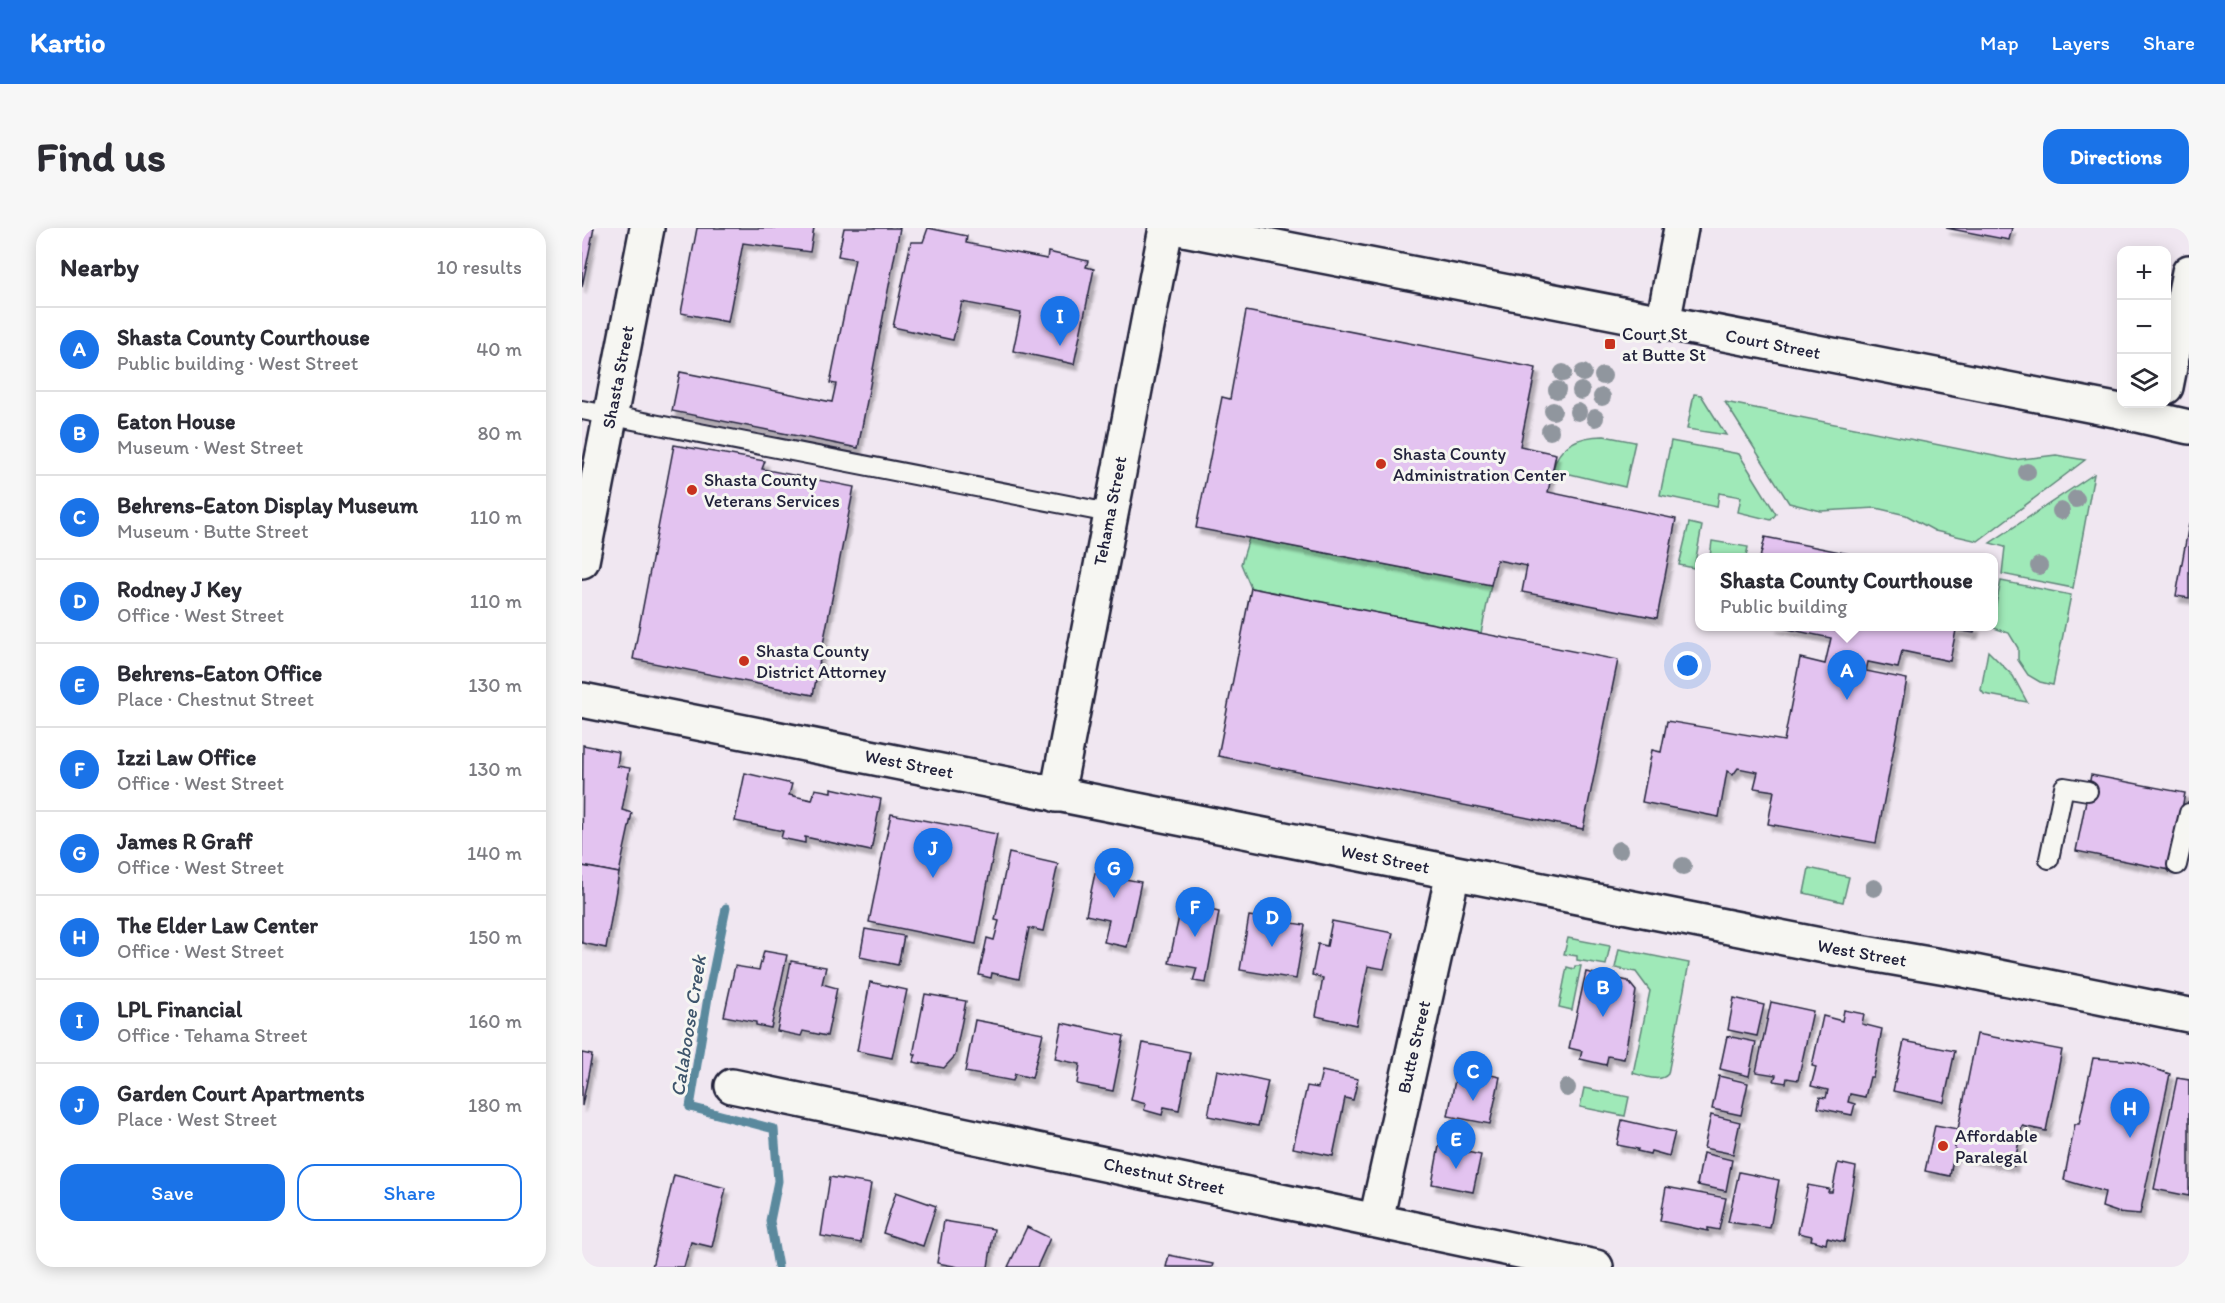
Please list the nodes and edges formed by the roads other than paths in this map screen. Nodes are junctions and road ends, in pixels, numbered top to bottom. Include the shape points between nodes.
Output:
1 (647, 228) edge
2 (1166, 228) edge
3 (1179, 228) edge
4 (1681, 228) edge
5 (2189, 272) edge
6 (1663, 323) junction
7 (2171, 362) edge
8 (597, 412) edge
9 (2170, 417) edge
10 (1109, 513) junction
11 (582, 561) edge
12 (582, 700) edge
13 (2088, 791) dead end
14 (1057, 795) junction
15 (2187, 808) edge
16 (2049, 859) dead end
17 (2177, 866) dead end
18 (1453, 873) junction
19 (2189, 1015) edge
20 (732, 1086) dead end
21 (1376, 1220) junction
22 (1468, 1254) edge
23 (1596, 1267) edge

1 - 8 street, Shasta Street
2 - 10 street, Tehama Street
3 - 6 street, Court Street
4 - 6 street
5 - 7 street
6 - 9 street, Court Street via 2115,410
8 - 10 lane
8 - 11 street, Shasta Street
10 - 14 street, Tehama Street
12 - 14 street, West Street
13 - 16 lane via 2064,787
14 - 18 street, West Street
15 - 17 lane
18 - 19 street, West Street
18 - 21 street, Butte Street
20 - 21 street, Chestnut Street
21 - 22 street, Chestnut Street
22 - 23 street, Chestnut Street

